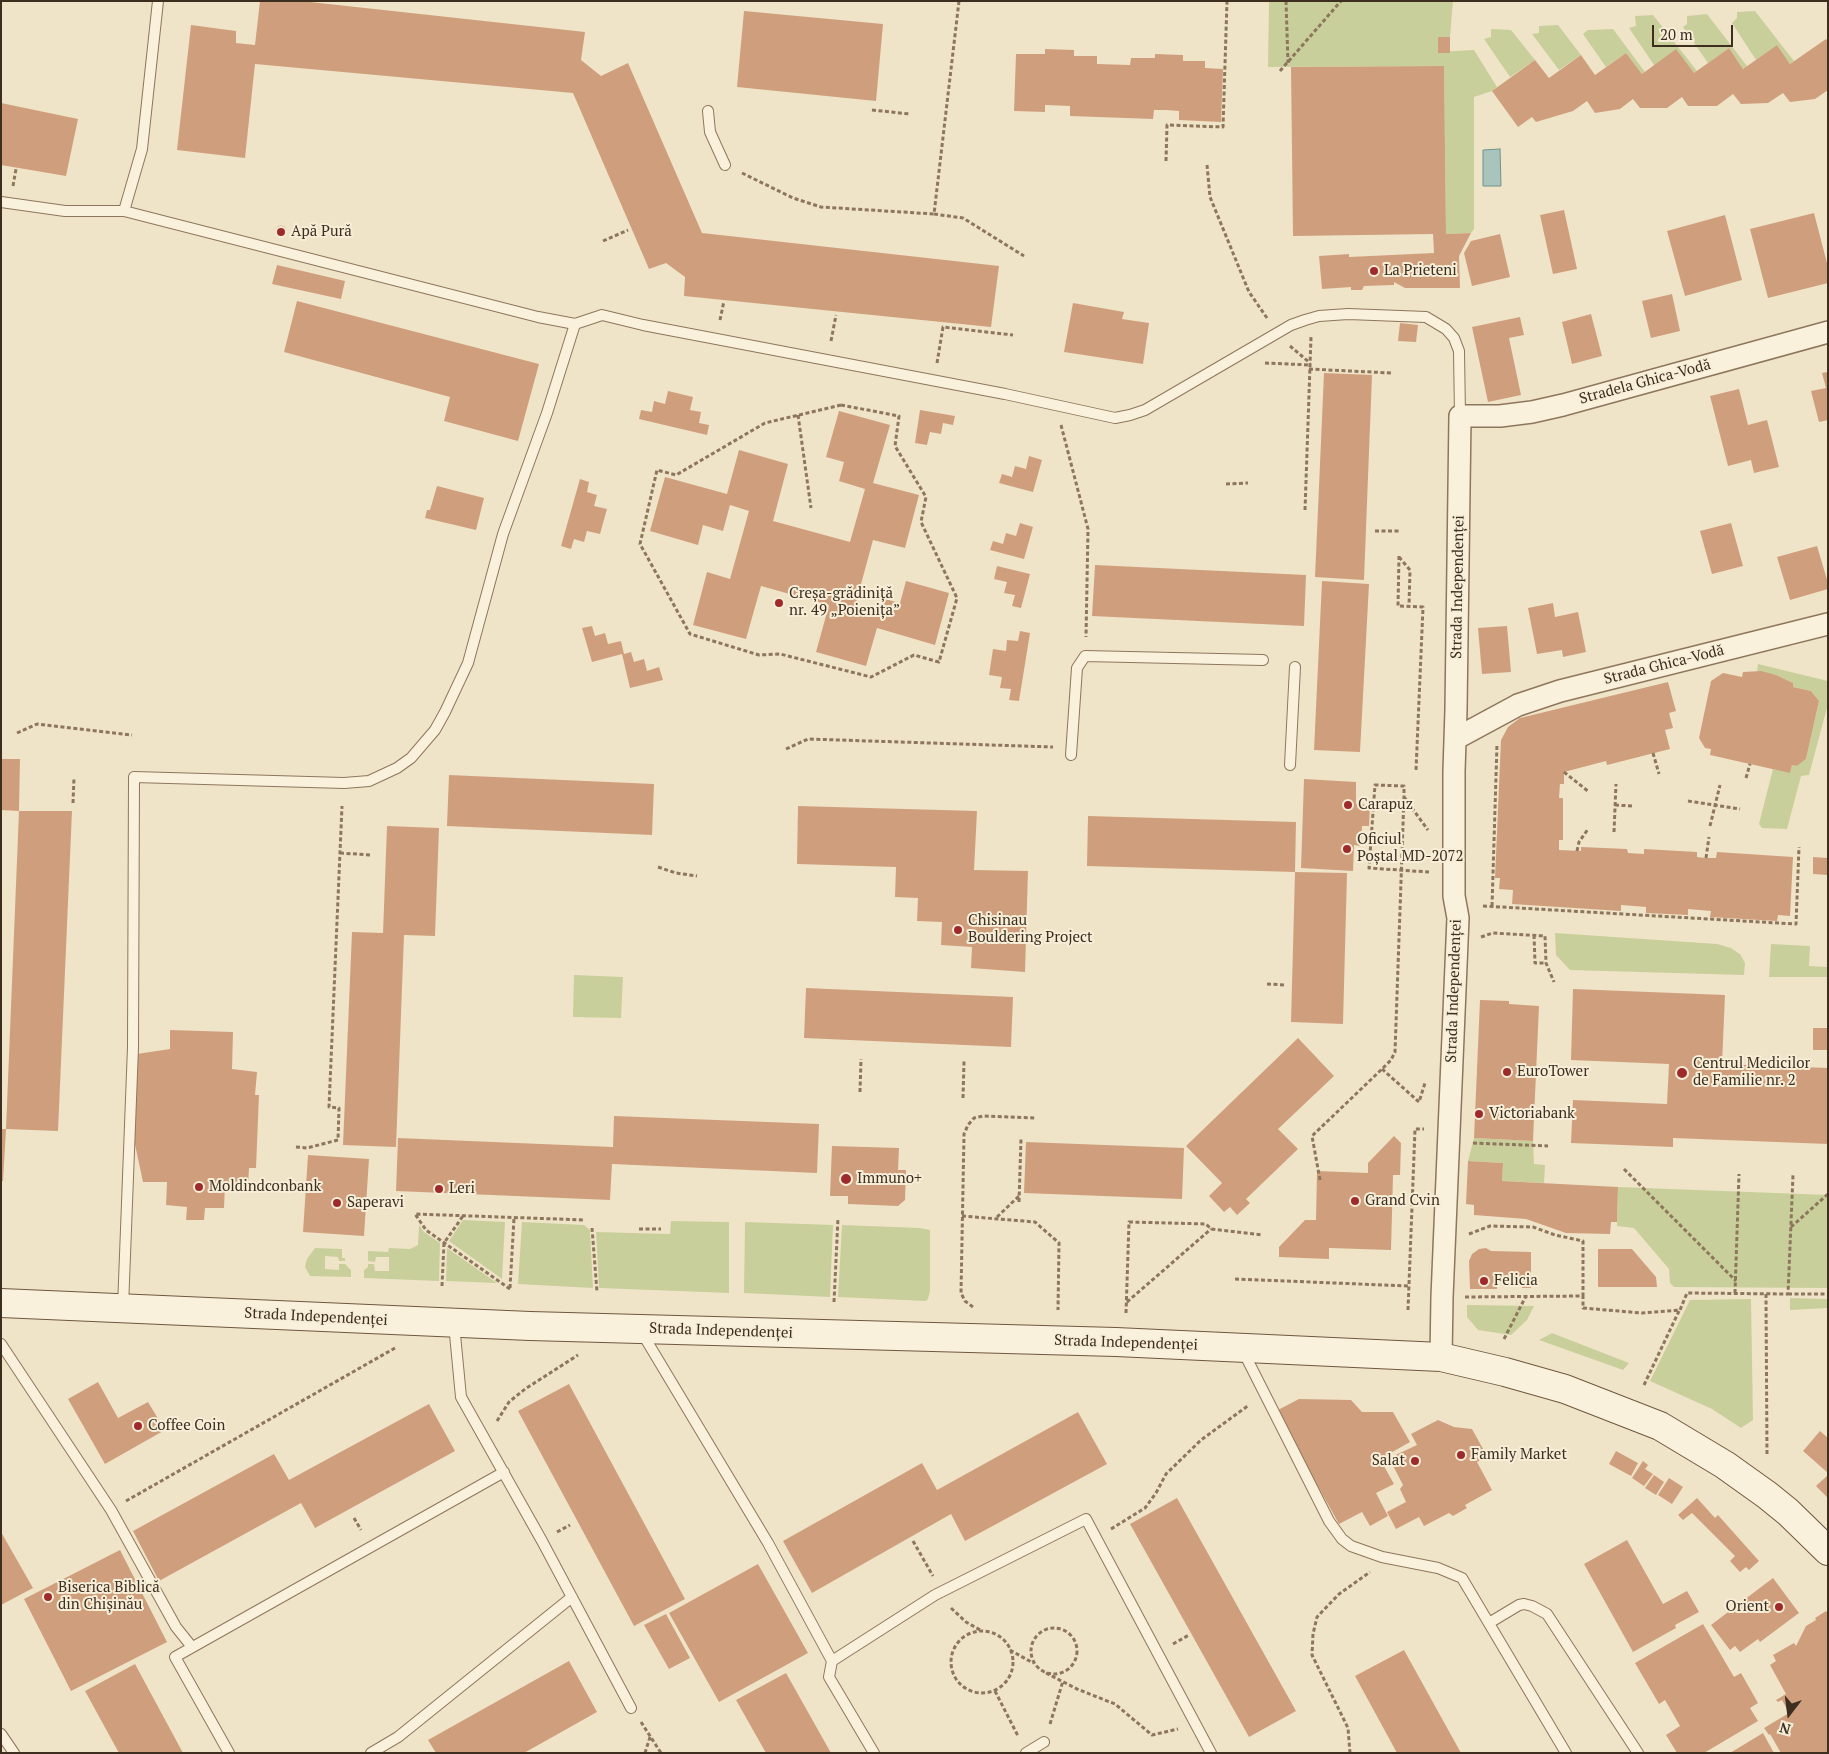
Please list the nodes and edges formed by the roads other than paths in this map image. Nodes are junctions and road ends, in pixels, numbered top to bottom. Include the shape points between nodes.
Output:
1 (158, 1) edge
2 (708, 111) dead end
3 (725, 165) road end
4 (1, 202) edge
5 (124, 211) junction
6 (575, 324) junction
7 (1828, 332) edge
8 (1460, 416) junction
9 (1828, 624) edge
10 (1263, 660) dead end
11 (1295, 667) dead end
12 (1455, 739) junction
13 (1071, 752) road end
14 (1290, 765) dead end
15 (1, 1303) edge
16 (123, 1308) junction
17 (454, 1323) junction
18 (639, 1329) junction
19 (1, 1344) edge
20 (1241, 1348) junction
21 (1441, 1357) junction
22 (504, 1472) junction
23 (1828, 1551) edge
24 (572, 1597) junction
25 (1489, 1623) junction
26 (192, 1647) junction
27 (832, 1661) junction
28 (631, 1708) road end
29 (1, 1734) edge
30 (1044, 1742) road end
31 (14, 1753) edge
32 (229, 1753) edge
33 (371, 1753) edge
34 (874, 1753) edge
35 (1026, 1753) edge
36 (1211, 1753) edge
37 (1566, 1753) edge
38 (1638, 1753) edge

1 - 5 lane via 142,149
2 - 3 lane via 710,132
4 - 5 lane via 65,211
5 - 6 lane
6 - 8 lane via 602,315 1115,418 1145,410 1291,325 1320,316 1348,314 1426,317 1446,329 1460,351
6 - 16 lane via 503,534 468,663 435,730 411,758 369,781 344,783 134,777 133,1048
7 - 8 street, Stradela Ghica-Vodă via 1564,405 1500,416
8 - 12 street, Strada Independenței
9 - 12 street, Strada Ghica-Vodă via 1560,690 1518,705
10 - 13 lane via 1085,656 1077,668
11 - 14 lane
12 - 21 street, Strada Independenței via 1454,896 1458,918
15 - 16 main road, Strada Independenței
16 - 17 main road, Strada Independenței
17 - 18 main road, Strada Independenței
17 - 22 lane via 460,1397
18 - 20 main road, Strada Independenței
18 - 27 lane via 768,1543
19 - 26 lane via 110,1510 176,1627
20 - 21 main road, Strada Independenței
20 - 25 lane via 1329,1521 1342,1539 1352,1546 1388,1558 1438,1568 1462,1578
21 - 23 main road, Strada Independenței via 1565,1389 1660,1426 1767,1495
22 - 24 lane
22 - 26 lane
24 - 28 lane
24 - 33 lane via 398,1737
25 - 37 lane
25 - 38 lane via 1524,1604 1547,1614
26 - 32 lane via 175,1657
27 - 34 lane via 829,1677
27 - 36 lane via 938,1593 1086,1520
29 - 31 lane
30 - 35 lane

